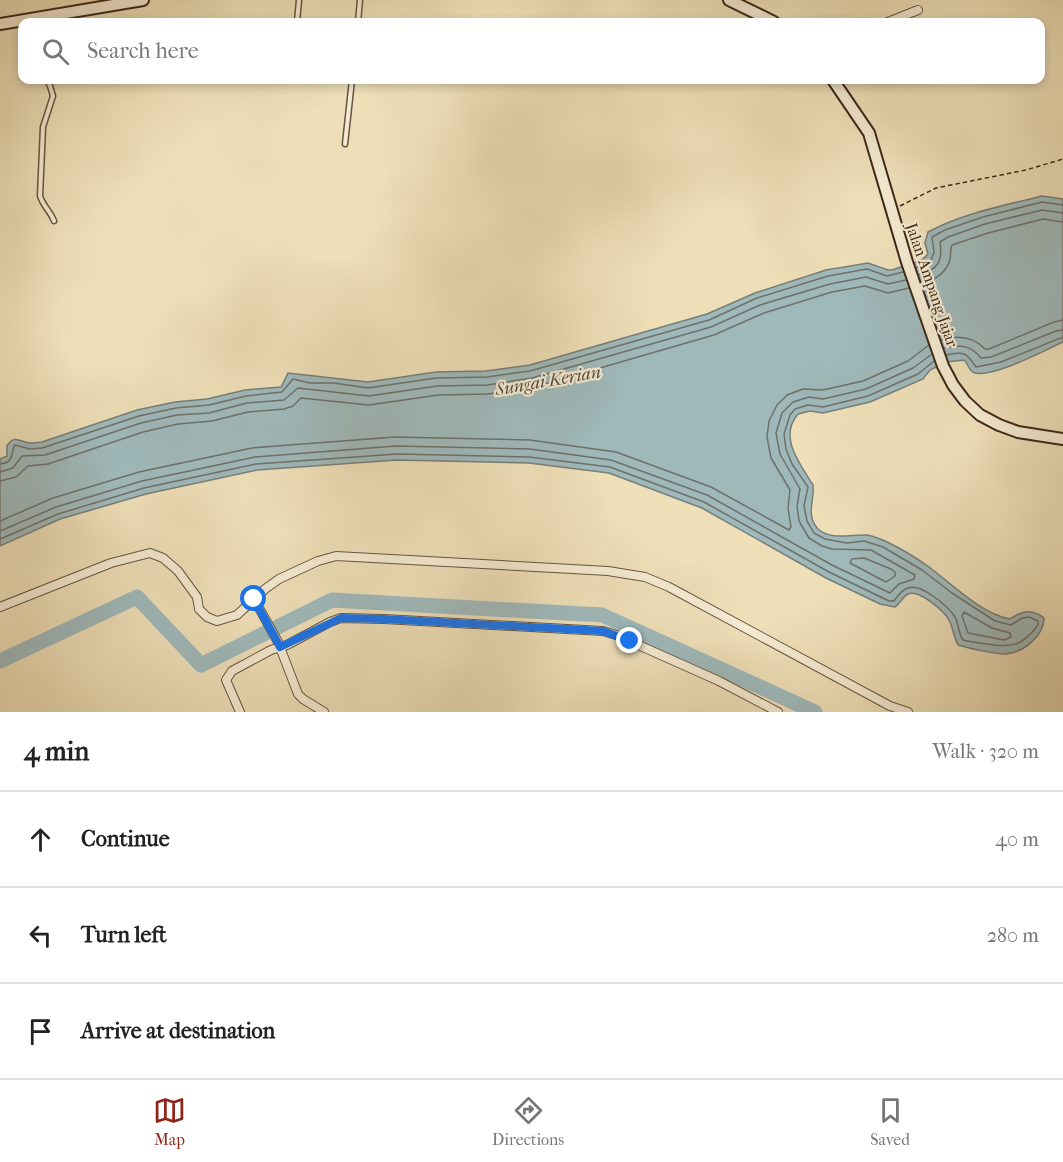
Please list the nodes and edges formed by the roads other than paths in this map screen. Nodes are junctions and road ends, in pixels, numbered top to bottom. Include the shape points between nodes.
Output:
1 (143, 0) edge
2 (299, 0) edge
3 (360, 0) edge
4 (729, 0) edge
5 (918, 10) dead end
6 (46, 18) edge
7 (297, 18) edge
8 (358, 18) edge
9 (766, 18) edge
10 (898, 18) edge
11 (18, 22) edge
12 (0, 24) edge
13 (48, 84) edge
14 (352, 84) edge
15 (836, 84) edge
16 (345, 144) dead end
17 (54, 221) dead end
18 (1063, 439) edge
19 (254, 599) junction
20 (0, 607) edge
21 (279, 644) junction
22 (240, 712) edge
23 (324, 712) edge
24 (778, 712) edge
25 (908, 712) edge

1 - 6 street
2 - 7 lane
3 - 8 lane
4 - 9 street
5 - 10 street
11 - 12 street
13 - 17 lane via 52,96 43,127 40,196
14 - 16 lane
15 - 18 street, Jalan Ampang Jajar via 869,133 907,262 953,385 980,415 999,425
19 - 20 street via 237,615 217,621 207,617 178,571 150,553 111,563
19 - 21 street
19 - 25 street via 279,579 336,556 626,573 669,587 890,706
21 - 22 street via 227,676
21 - 23 street via 298,694
21 - 24 street via 341,618 603,631 719,681

